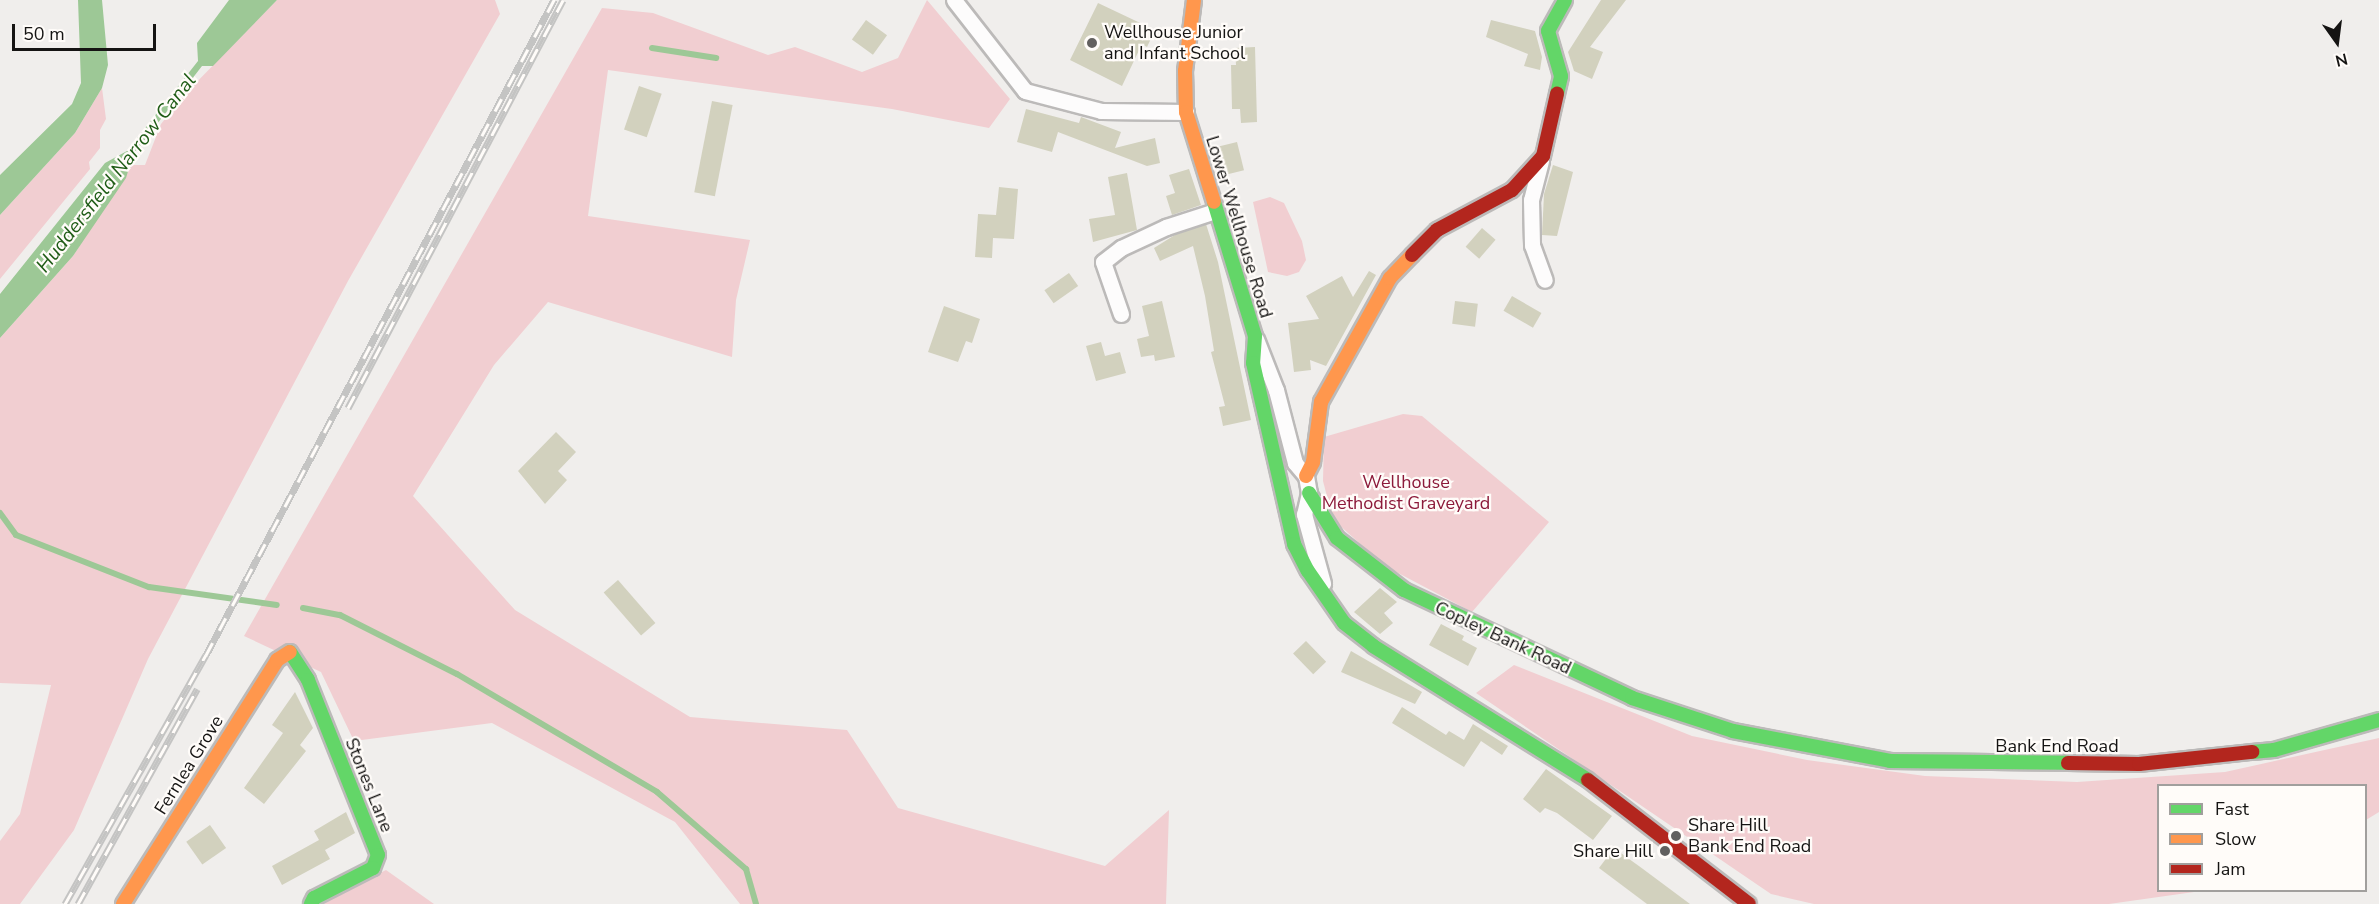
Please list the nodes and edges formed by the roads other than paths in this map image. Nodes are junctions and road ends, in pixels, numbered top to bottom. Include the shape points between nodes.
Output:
1 (954, 0) edge
2 (1194, 0) edge
3 (1565, 0) edge
4 (1186, 112) junction
5 (1543, 156) junction
6 (1215, 211) junction
7 (1545, 280) dead end
8 (1121, 314) dead end
9 (1255, 336) junction
10 (1306, 476) junction
11 (1309, 493) junction
12 (1326, 595) junction
13 (291, 650) joint
14 (2379, 720) edge
15 (1733, 731) joint
16 (123, 904) edge
17 (311, 904) edge
18 (1749, 904) edge

1 - 4 street via 1025,92 1101,111
2 - 4 street, Lower Wellhouse Road via 1185,71
3 - 5 street via 1548,31 1561,76
4 - 6 street, Lower Wellhouse Road
5 - 7 street via 1531,200 1532,245
5 - 10 street via 1512,189 1477,212 1437,230 1390,278 1321,402 1313,462
6 - 8 street via 1166,227 1121,248 1103,262
6 - 9 street, Lower Wellhouse Road
9 - 10 street, Copley Bank Road via 1276,390 1295,463
9 - 12 street, Lower Wellhouse Road via 1253,363 1294,544
10 - 11 street, Copley Bank Road
11 - 12 street, Copley Bank Road via 1304,514
11 - 15 street, Copley Bank Road via 1337,538 1404,590 1632,698
12 - 18 street via 1344,623 1373,646 1580,774
13 - 16 street, Fernlea Grove via 278,660
13 - 17 street, Stones Lane via 308,681 378,855 373,868 314,898
14 - 15 street, Bank End Road via 2274,750 2139,764 1890,761

